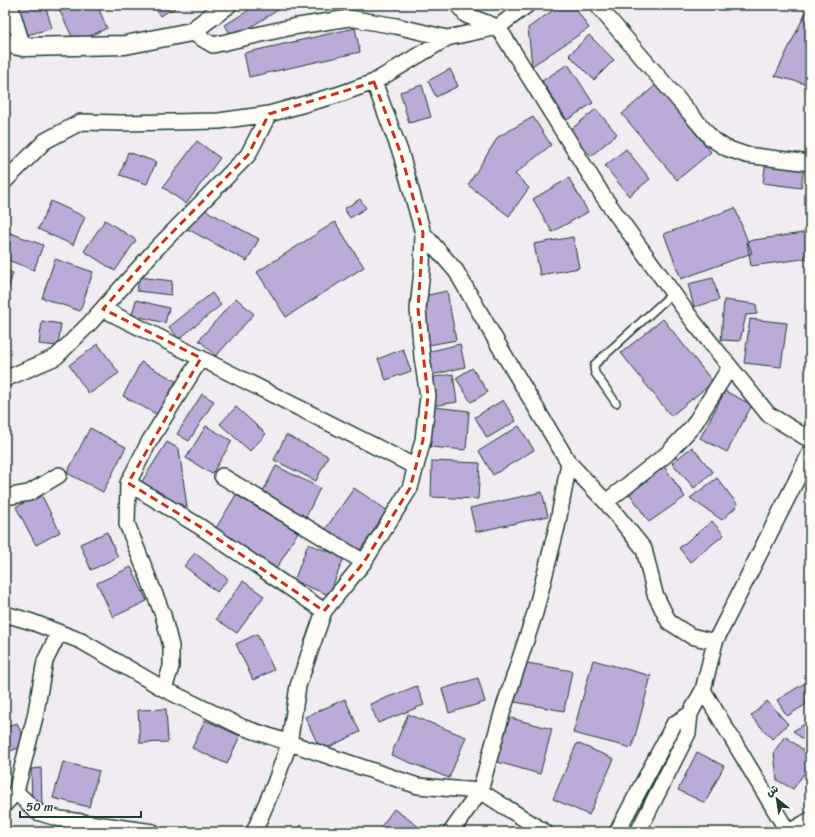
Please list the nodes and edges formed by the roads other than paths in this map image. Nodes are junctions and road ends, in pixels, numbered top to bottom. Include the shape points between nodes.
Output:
1 (10, 5) edge
2 (227, 5) edge
3 (458, 5) edge
4 (527, 5) edge
5 (597, 5) edge
6 (498, 28) junction
7 (191, 32) junction
8 (447, 38) junction
9 (5, 43) edge
10 (23, 47) junction
11 (374, 82) junction
12 (269, 114) junction
13 (810, 162) edge
14 (5, 182) edge
15 (423, 233) junction
16 (673, 293) junction
17 (103, 309) junction
18 (201, 358) junction
19 (730, 367) junction
20 (5, 379) edge
21 (616, 403) dead end
22 (810, 440) edge
23 (810, 454) edge
24 (569, 463) junction
25 (416, 467) junction
26 (59, 475) dead end
27 (222, 476) dead end
28 (128, 483) junction
29 (5, 497) edge
30 (606, 502) junction
31 (364, 562) junction
32 (324, 611) junction
33 (5, 614) edge
34 (59, 633) junction
35 (715, 642) junction
36 (164, 689) junction
37 (703, 690) junction
38 (690, 714) junction
39 (289, 744) junction
40 (480, 791) junction
41 (16, 792) junction
42 (5, 804) edge
43 (810, 820) edge
44 (152, 832) edge
45 (254, 832) edge
46 (451, 832) edge
47 (545, 832) edge
48 (617, 832) edge
49 (638, 832) edge
50 (788, 832) edge

1 - 10 street
2 - 7 street
3 - 6 street via 466,15
4 - 6 street
5 - 13 street via 712,139 726,148 746,155
6 - 8 street
6 - 16 street via 603,196
7 - 8 street via 213,45 292,27 349,18
7 - 10 street via 125,45
8 - 11 street
9 - 10 street
11 - 12 street via 337,96
11 - 15 street via 401,154
12 - 14 street via 219,121 81,122 45,141
12 - 17 street via 248,155 154,251
15 - 24 street via 456,271
15 - 25 street via 418,310 428,396 423,440
16 - 19 street
16 - 21 lane via 595,364 595,373
17 - 18 street
17 - 20 street via 56,357
18 - 25 street
18 - 28 street via 149,442
19 - 22 street via 768,414
19 - 30 street via 693,426 667,454
23 - 35 street
24 - 30 street
24 - 40 street via 557,527 535,613
25 - 31 street via 410,488
26 - 29 street via 29,493
27 - 31 street
28 - 32 street via 199,526
28 - 36 street via 127,524 163,615 172,646 171,667
30 - 35 street via 644,549 655,594 669,622 691,636
31 - 32 street
32 - 39 street via 298,686
33 - 34 street
34 - 36 street via 81,641
34 - 41 street via 45,661 35,717
35 - 37 street
36 - 39 street via 242,727
37 - 38 street
37 - 50 street
38 - 48 street via 674,724
38 - 49 street via 688,733
39 - 40 street via 418,786
39 - 45 street
40 - 46 street
40 - 47 street
41 - 42 street
41 - 44 street via 37,812 54,818
43 - 50 street

